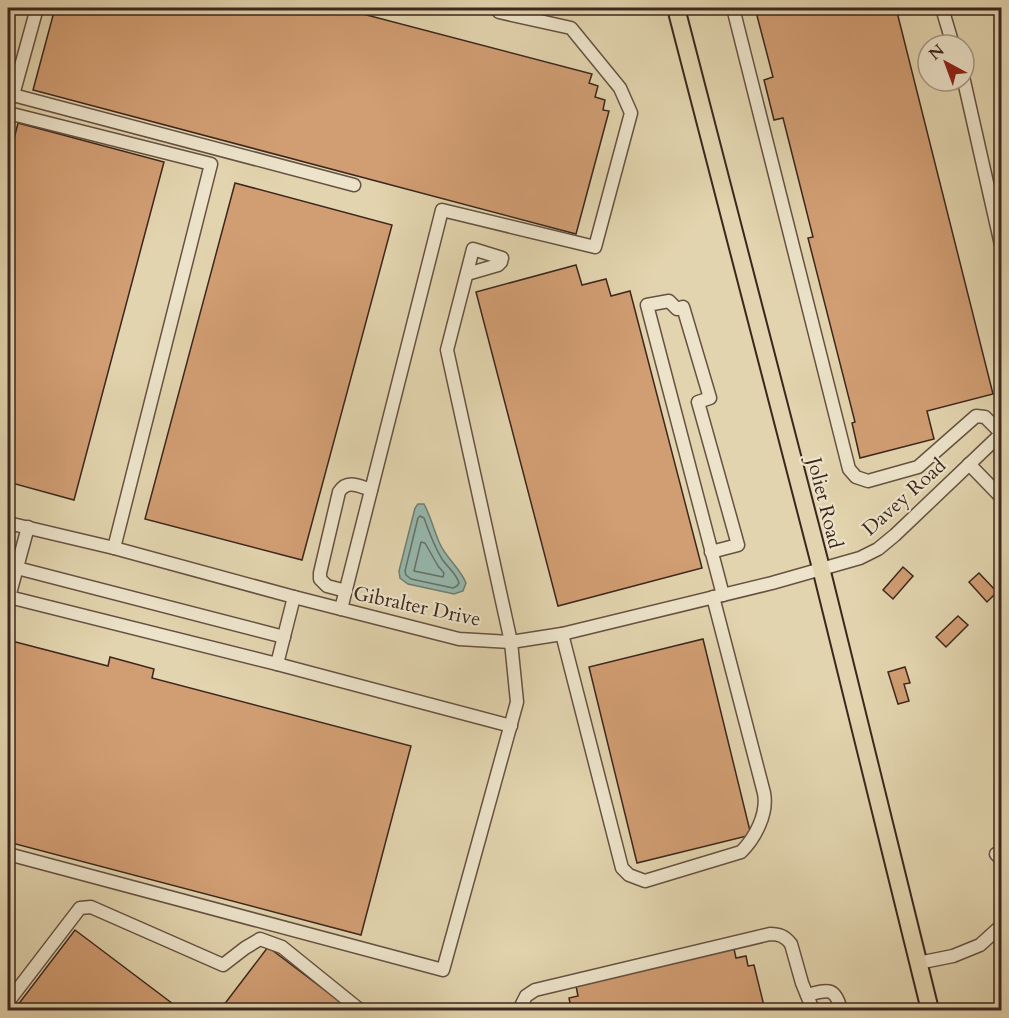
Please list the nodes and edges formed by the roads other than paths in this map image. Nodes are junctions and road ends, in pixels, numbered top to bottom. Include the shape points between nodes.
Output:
1 (37, 8) edge
2 (501, 8) edge
3 (676, 8) edge
4 (733, 8) edge
5 (942, 8) edge
6 (949, 33) edge
7 (967, 93) edge
8 (10, 94) edge
9 (8, 113) edge
10 (354, 185) dead end
11 (1002, 249) edge
12 (467, 274) dead end
13 (1001, 433) edge
14 (969, 464) junction
15 (371, 490) junction
16 (1002, 498) edge
17 (8, 523) edge
18 (28, 528) junction
19 (114, 548) junction
20 (711, 552) junction
21 (17, 568) junction
22 (820, 568) junction
23 (346, 591) junction
24 (718, 596) junction
25 (8, 597) edge
26 (294, 597) junction
27 (341, 609) junction
28 (562, 634) junction
29 (284, 637) junction
30 (511, 642) junction
31 (278, 664) junction
32 (511, 726) junction
33 (8, 854) edge
34 (1002, 925) edge
35 (918, 963) junction
36 (807, 995) junction
37 (8, 1002) edge
38 (360, 1011) edge
39 (519, 1011) edge
40 (813, 1011) edge
41 (841, 1011) edge
42 (930, 1011) edge

1 - 8 street
2 - 15 street via 499,12 571,28 620,88 631,113 595,247 442,210
3 - 22 main road, Joliet Road
4 - 13 street via 849,469 856,477 868,481 918,467 976,416 985,417
5 - 6 street
7 - 11 street
8 - 10 street
9 - 19 street via 211,164
12 - 30 street via 447,350
13 - 14 street, Davey Road
14 - 16 street
14 - 22 street, Davey Road via 878,549
15 - 23 street
15 - 23 street via 350,484 339,492 320,579 327,586
17 - 18 street, Gibralter Drive
18 - 19 street, Gibralter Drive
18 - 21 street
19 - 26 street, Gibralter Drive
20 - 20 street via 647,305 669,301 677,309 683,307 710,398 698,402 738,545
20 - 24 street
21 - 25 street
21 - 29 street
22 - 24 street, Gibralter Drive
22 - 35 main road, Joliet Road
23 - 27 street
24 - 28 street, Gibralter Drive
24 - 28 street via 765,811 741,852 645,881 622,868
25 - 31 street
26 - 27 street, Gibralter Drive
26 - 29 street
27 - 30 street, Gibralter Drive via 459,639
28 - 30 street, Gibralter Drive
29 - 31 street
30 - 32 street via 517,702
31 - 32 street
32 - 33 street via 444,970
34 - 35 street via 980,945 953,956
35 - 42 main road, Joliet Road
36 - 39 street via 787,939 770,934 535,990 526,996
36 - 40 street
36 - 41 street via 831,991
37 - 38 street via 80,908 92,907 223,965 260,939 282,946

